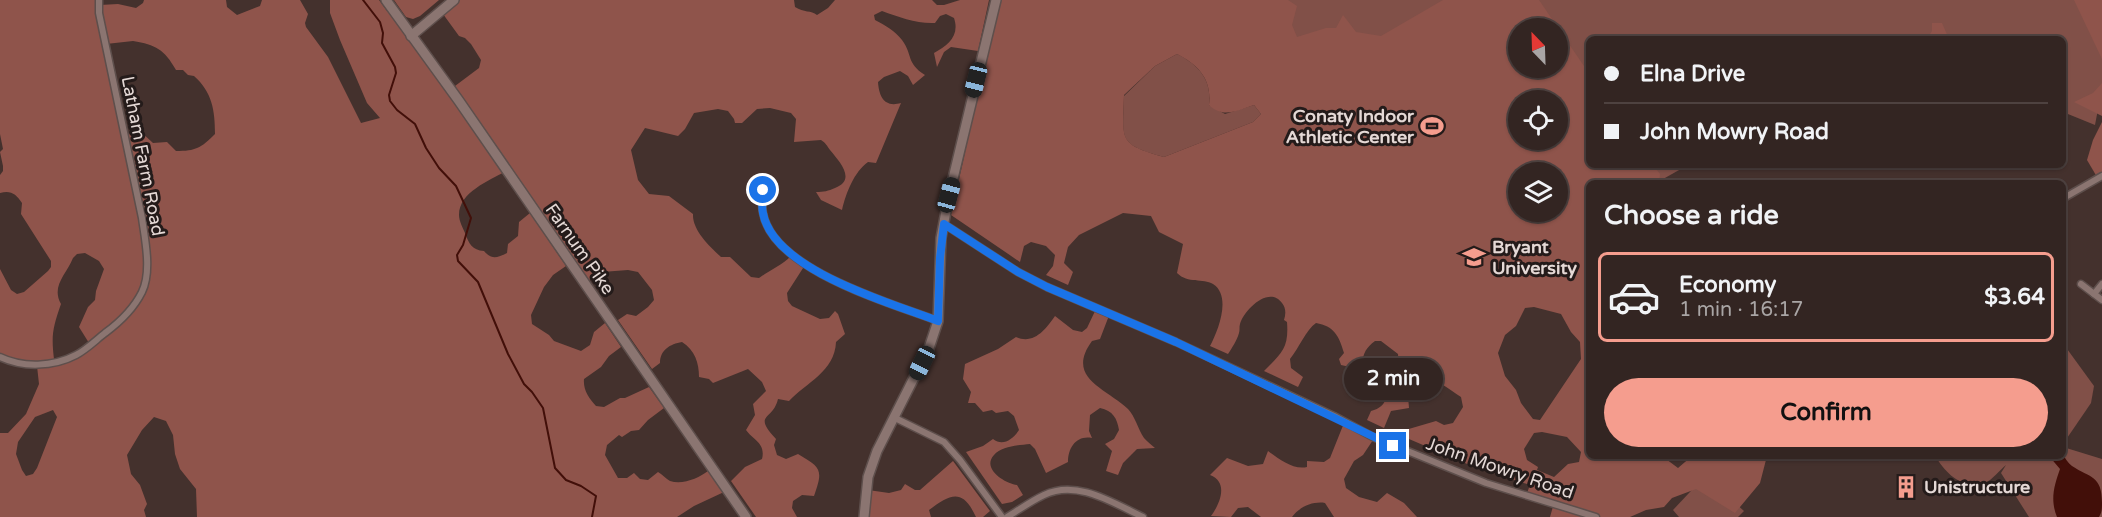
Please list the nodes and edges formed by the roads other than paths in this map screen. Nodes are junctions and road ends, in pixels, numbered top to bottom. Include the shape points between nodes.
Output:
1 (99, 0) edge
2 (386, 0) edge
3 (454, 0) edge
4 (996, 0) edge
5 (411, 36) junction
6 (2102, 176) edge
7 (763, 190) dead end
8 (2066, 197) edge
9 (944, 224) junction
10 (2081, 284) dead end
11 (2102, 284) edge
12 (2094, 294) junction
13 (2102, 300) edge
14 (938, 321) junction
15 (0, 357) edge
16 (893, 417) junction
17 (746, 517) edge
18 (864, 517) edge
19 (1002, 517) edge
20 (1007, 517) edge
21 (1143, 517) edge
22 (1596, 517) edge

1 - 15 street, Latham Farm Road via 142,218 146,262 143,290 115,326 77,355 41,364 21,364
2 - 5 main road, Farnum Pike
3 - 5 main road
4 - 9 main road
5 - 17 main road, Farnum Pike
6 - 8 street
7 - 14 street via 763,213 770,231 788,254 849,287
9 - 14 main road
9 - 22 street, John Mowry Road via 1047,287 1176,342 1375,438 1486,483
10 - 12 street
11 - 12 street
12 - 13 street
14 - 16 main road via 929,348
16 - 18 main road via 868,477
16 - 19 street via 944,442
20 - 21 street via 1046,494 1064,489 1084,491

